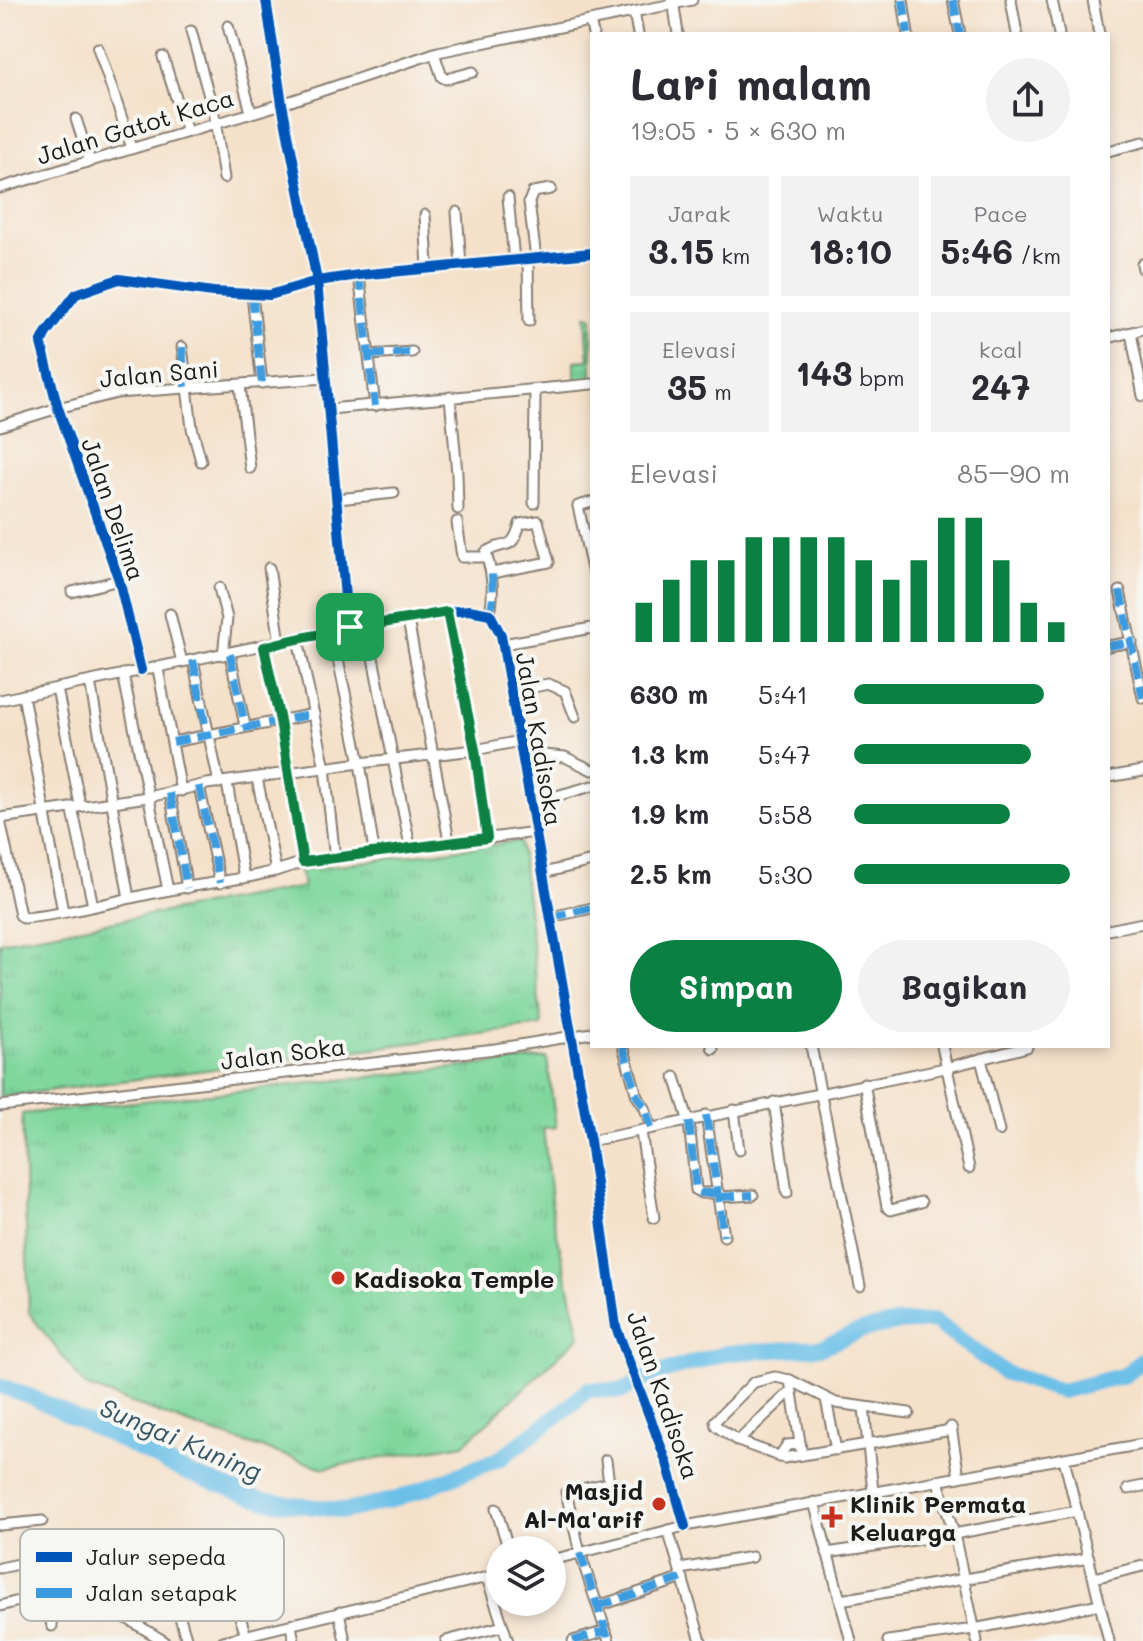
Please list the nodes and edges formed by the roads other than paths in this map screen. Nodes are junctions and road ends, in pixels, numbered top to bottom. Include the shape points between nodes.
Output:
1 (691, 0) edge
2 (903, 0) edge
3 (953, 0) edge
4 (1011, 0) edge
5 (1052, 0) edge
6 (1093, 0) edge
7 (673, 2) edge
8 (266, 4) edge
9 (634, 12) junction
10 (590, 21) junction
11 (228, 26) dead end
12 (191, 31) dead end
13 (593, 32) edge
14 (638, 32) edge
15 (678, 32) edge
16 (908, 32) edge
17 (960, 32) edge
18 (1017, 32) edge
19 (1059, 32) edge
20 (1099, 32) edge
21 (98, 48) dead end
22 (434, 53) junction
23 (163, 57) dead end
24 (473, 72) dead end
25 (282, 104) junction
26 (251, 112) junction
27 (76, 119) dead end
28 (215, 122) junction
29 (187, 132) junction
30 (1143, 142) edge
31 (132, 148) junction
32 (1110, 150) edge
33 (90, 162) junction
34 (224, 178) dead end
35 (0, 188) edge
36 (551, 189) dead end
37 (508, 197) dead end
38 (457, 212) dead end
39 (425, 215) dead end
40 (590, 253) edge
41 (532, 259) junction
42 (514, 261) junction
43 (461, 265) junction
44 (428, 267) junction
45 (359, 275) junction
46 (317, 281) junction
47 (252, 295) junction
48 (529, 321) dead end
49 (1143, 329) edge
50 (1131, 333) junction
51 (1110, 338) edge
52 (182, 347) dead end
53 (412, 352) dead end
54 (369, 355) junction
55 (325, 378) junction
56 (262, 383) junction
57 (590, 384) edge
58 (240, 386) junction
59 (185, 388) junction
60 (535, 390) junction
61 (1143, 396) edge
62 (450, 397) junction
63 (375, 406) junction
64 (58, 408) junction
65 (330, 409) junction
66 (0, 426) edge
67 (201, 461) dead end
68 (250, 468) dead end
69 (394, 493) dead end
70 (338, 499) junction
71 (590, 502) edge
72 (534, 503) dead end
73 (458, 509) dead end
74 (457, 522) dead end
75 (587, 522) edge
76 (590, 550) edge
77 (487, 557) junction
78 (269, 568) dead end
79 (492, 573) junction
80 (119, 580) junction
81 (219, 588) dead end
82 (1120, 591) dead end
83 (72, 592) dead end
84 (447, 612) junction
85 (170, 614) dead end
86 (490, 614) junction
87 (408, 620) junction
88 (350, 627) junction
89 (367, 627) junction
90 (590, 628) edge
91 (332, 631) junction
92 (1143, 632) edge
93 (1131, 638) junction
94 (298, 639) junction
95 (280, 643) junction
96 (503, 644) junction
97 (1110, 645) edge
98 (264, 647) junction
99 (227, 654) junction
100 (193, 660) junction
101 (182, 662) junction
102 (158, 669) junction
103 (141, 670) junction
104 (123, 674) junction
105 (90, 682) junction
106 (57, 688) junction
107 (511, 692) junction
108 (23, 695) junction
109 (1143, 698) edge
110 (0, 700) edge
111 (314, 714) junction
112 (575, 717) dead end
113 (280, 721) junction
114 (245, 726) junction
115 (207, 734) junction
116 (520, 741) junction
117 (173, 742) junction
118 (475, 750) junction
119 (522, 753) junction
120 (434, 754) junction
121 (395, 760) junction
122 (360, 763) junction
123 (325, 768) junction
124 (590, 769) edge
125 (1143, 771) edge
126 (290, 774) junction
127 (1110, 777) edge
128 (257, 778) junction
129 (223, 783) junction
130 (199, 786) junction
131 (590, 787) edge
132 (176, 792) junction
133 (148, 797) junction
134 (110, 802) junction
135 (531, 803) junction
136 (76, 806) junction
137 (45, 810) junction
138 (0, 819) edge
139 (536, 832) junction
140 (487, 838) junction
141 (449, 841) junction
142 (410, 846) junction
143 (374, 851) junction
144 (335, 859) junction
145 (590, 861) edge
146 (303, 862) junction
147 (276, 871) junction
148 (543, 873) junction
149 (244, 878) junction
150 (220, 883) junction
151 (187, 888) junction
152 (168, 890) junction
153 (129, 898) junction
154 (93, 906) junction
155 (590, 908) edge
156 (63, 912) junction
157 (551, 917) junction
158 (1143, 923) edge
159 (1110, 930) edge
160 (590, 1033) edge
161 (571, 1037) junction
162 (624, 1048) edge
163 (811, 1048) edge
164 (942, 1048) edge
165 (1023, 1048) edge
166 (981, 1059) junction
167 (945, 1068) junction
168 (675, 1077) dead end
169 (864, 1083) junction
170 (820, 1092) junction
171 (774, 1102) junction
172 (0, 1106) edge
173 (734, 1110) junction
174 (706, 1115) junction
175 (689, 1122) junction
176 (646, 1130) junction
177 (999, 1131) dead end
178 (590, 1141) junction
179 (739, 1150) dead end
180 (969, 1168) dead end
181 (787, 1193) dead end
182 (719, 1195) junction
183 (753, 1195) dead end
184 (921, 1202) dead end
185 (654, 1218) dead end
186 (724, 1236) dead end
187 (860, 1286) dead end
188 (790, 1386) junction
189 (826, 1399) junction
190 (864, 1408) junction
191 (909, 1413) dead end
192 (738, 1441) junction
193 (800, 1444) junction
194 (866, 1444) junction
195 (1141, 1444) edge
196 (836, 1450) junction
197 (802, 1455) junction
198 (779, 1457) junction
199 (1143, 1457) edge
200 (1064, 1459) junction
201 (606, 1460) dead end
202 (959, 1477) junction
203 (938, 1481) junction
204 (1143, 1486) edge
205 (1128, 1489) dead end
206 (873, 1491) junction
207 (814, 1502) junction
208 (496, 1509) dead end
209 (1077, 1511) junction
210 (42, 1521) dead end
211 (0, 1525) edge
212 (685, 1526) junction
213 (668, 1530) junction
214 (954, 1534) junction
215 (505, 1536) edge
216 (580, 1553) junction
217 (827, 1553) junction
218 (566, 1556) edge
219 (752, 1557) dead end
220 (1089, 1558) junction
221 (20, 1564) edge
222 (1143, 1566) edge
223 (0, 1568) edge
224 (681, 1574) junction
225 (486, 1578) edge
226 (1094, 1578) junction
227 (963, 1581) junction
228 (840, 1600) junction
229 (20, 1601) edge
230 (1100, 1604) junction
231 (0, 1606) edge
232 (598, 1606) junction
233 (339, 1612) junction
234 (500, 1616) edge
235 (51, 1621) edge
236 (131, 1621) edge
237 (181, 1621) edge
238 (241, 1621) edge
239 (52, 1626) dead end
240 (291, 1626) junction
241 (503, 1626) junction
242 (974, 1629) junction
243 (246, 1636) junction
244 (608, 1636) edge
245 (164, 1641) edge
246 (187, 1641) edge
247 (223, 1641) edge
248 (294, 1641) edge
249 (345, 1641) edge
250 (446, 1641) edge
251 (508, 1641) edge
252 (573, 1641) edge
253 (701, 1641) edge
254 (851, 1641) edge
255 (888, 1641) edge
256 (977, 1641) edge
257 (1109, 1641) edge

1 - 7 street, Jalan Gatot Kaca
2 - 16 street
3 - 17 street
4 - 18 street
5 - 19 street
6 - 20 street
7 - 9 street, Jalan Gatot Kaca
7 - 15 street
8 - 25 street
9 - 10 street, Jalan Gatot Kaca
9 - 14 street
10 - 13 street
10 - 22 street, Jalan Gatot Kaca
11 - 26 street
12 - 28 street
21 - 31 street
22 - 24 street via 446,79
22 - 25 street, Jalan Gatot Kaca
23 - 29 street
25 - 26 street, Jalan Gatot Kaca
25 - 46 street
26 - 28 street, Jalan Gatot Kaca
27 - 33 street
28 - 29 street, Jalan Gatot Kaca
28 - 34 street
29 - 31 street, Jalan Gatot Kaca
30 - 32 street
31 - 33 street, Jalan Gatot Kaca
33 - 35 street, Jalan Gatot Kaca
36 - 41 street via 533,192 529,202
37 - 42 street
38 - 43 street
39 - 44 street
40 - 41 street
41 - 42 street
41 - 48 street
42 - 43 street
43 - 44 street
44 - 45 street
45 - 46 street
45 - 54 street
46 - 47 street
46 - 55 street
47 - 56 street
47 - 64 street, Jalan Delima via 129,278 79,292 41,343
49 - 50 street
50 - 51 street
50 - 61 street
52 - 59 street
53 - 54 street
54 - 63 street
55 - 56 street, Jalan Sani
55 - 65 street
56 - 58 street, Jalan Sani
57 - 60 street
58 - 59 street, Jalan Sani
58 - 68 street
59 - 64 street, Jalan Sani via 117,393
59 - 67 street
60 - 62 street
60 - 72 street
62 - 63 street
62 - 73 street
63 - 65 street
64 - 66 street, Jalan Sani
64 - 80 street, Jalan Delima
65 - 70 street
69 - 70 street
70 - 88 street
71 - 75 street via 578,505
74 - 77 street via 462,557
75 - 76 street
77 - 79 street
77 - 79 street via 488,549 513,543 520,524 538,521 549,562
78 - 95 street
79 - 86 street
80 - 83 street
80 - 103 street, Jalan Delima
81 - 99 street via 227,618
82 - 93 street
84 - 86 street
84 - 87 street
84 - 118 street
85 - 101 street
86 - 96 street, Jalan Kadisoka
87 - 89 street
87 - 120 street
88 - 89 street
88 - 91 street
89 - 121 street
90 - 96 street
91 - 94 street
91 - 122 street
92 - 93 street
93 - 97 street
93 - 109 street
94 - 95 street
94 - 111 street
95 - 98 street
96 - 107 street, Jalan Kadisoka
98 - 99 street
98 - 113 street
99 - 100 street
99 - 114 street
100 - 101 street
100 - 115 street
101 - 102 street
102 - 103 street
102 - 117 street
103 - 104 street
104 - 105 street
104 - 133 street
105 - 106 street
105 - 134 street
106 - 108 street
106 - 136 street
107 - 112 street via 548,684 565,691
107 - 116 street, Jalan Kadisoka
108 - 110 street
108 - 137 street
111 - 113 street
111 - 123 street
113 - 114 street
113 - 126 street
114 - 115 street
115 - 117 street
115 - 129 street
116 - 118 street
116 - 119 street, Jalan Kadisoka
117 - 132 street
118 - 120 street
118 - 140 street
119 - 124 street via 565,757
119 - 135 street, Jalan Kadisoka
120 - 121 street
120 - 141 street
121 - 122 street
121 - 142 street
122 - 123 street
122 - 143 street
123 - 126 street
123 - 144 street
125 - 127 street
126 - 128 street
126 - 146 street
128 - 129 street
128 - 147 street
129 - 130 street
129 - 149 street
130 - 132 street
130 - 150 street
131 - 135 street
132 - 133 street
132 - 151 street
133 - 134 street
133 - 152 street
134 - 136 street
134 - 153 street
135 - 139 street, Jalan Kadisoka
136 - 137 street
136 - 154 street
137 - 138 street
137 - 156 street
138 - 156 street via 21,917
139 - 140 street
139 - 148 street, Jalan Kadisoka
140 - 141 street
141 - 142 street
142 - 143 street
143 - 144 street
144 - 146 street
145 - 148 street
146 - 147 street
147 - 149 street
148 - 157 street, Jalan Kadisoka
149 - 150 street
150 - 151 street
151 - 152 street
152 - 153 street
153 - 154 street
154 - 156 street
155 - 157 street
157 - 161 street, Jalan Kadisoka
158 - 159 street
160 - 161 street, Jalan Soka
161 - 172 street, Jalan Soka
161 - 178 street, Jalan Kadisoka
162 - 176 street via 645,1108
163 - 170 street
164 - 167 street
165 - 166 street
166 - 167 street
166 - 177 street
167 - 169 street
167 - 180 street
168 - 175 street
169 - 170 street
169 - 184 street via 887,1207
170 - 171 street
170 - 187 street
171 - 173 street
171 - 181 street
173 - 174 street
173 - 179 street
174 - 175 street
174 - 182 street
175 - 176 street
175 - 182 street via 696,1190
176 - 178 street
176 - 185 street
178 - 212 street, Jalan Kadisoka via 616,1327
182 - 183 street
182 - 186 street
188 - 189 street
188 - 192 street
188 - 192 street via 775,1377 757,1380 718,1416 716,1426
188 - 193 street
189 - 190 street
189 - 196 street
190 - 191 street
190 - 194 street
192 - 198 street
193 - 197 street
193 - 198 street via 787,1445
194 - 196 street
194 - 202 street via 952,1428
194 - 206 street
195 - 199 street
195 - 200 street
196 - 197 street
197 - 198 street
200 - 202 street
200 - 209 street
201 - 216 street via 609,1483 566,1492
202 - 203 street
203 - 206 street
203 - 214 street
204 - 205 street
206 - 207 street
207 - 212 street
207 - 217 street
208 - 215 street
209 - 214 street
209 - 220 street
210 - 211 street
212 - 213 street
213 - 216 street
213 - 224 street
214 - 217 street
214 - 227 street
216 - 218 street
216 - 232 street
217 - 228 street
219 - 224 street
220 - 226 street
220 - 227 street
221 - 223 street
222 - 226 street
224 - 232 street
224 - 253 street
225 - 233 street
226 - 230 street
227 - 228 street
227 - 242 street
228 - 254 street
229 - 231 street
230 - 242 street
230 - 257 street
232 - 244 street
233 - 240 street
233 - 249 street
234 - 241 street
235 - 239 street
236 - 245 street
237 - 246 street
238 - 243 street
240 - 243 street
240 - 248 street
241 - 250 street
241 - 251 street
242 - 255 street
242 - 256 street
243 - 247 street
244 - 252 street

